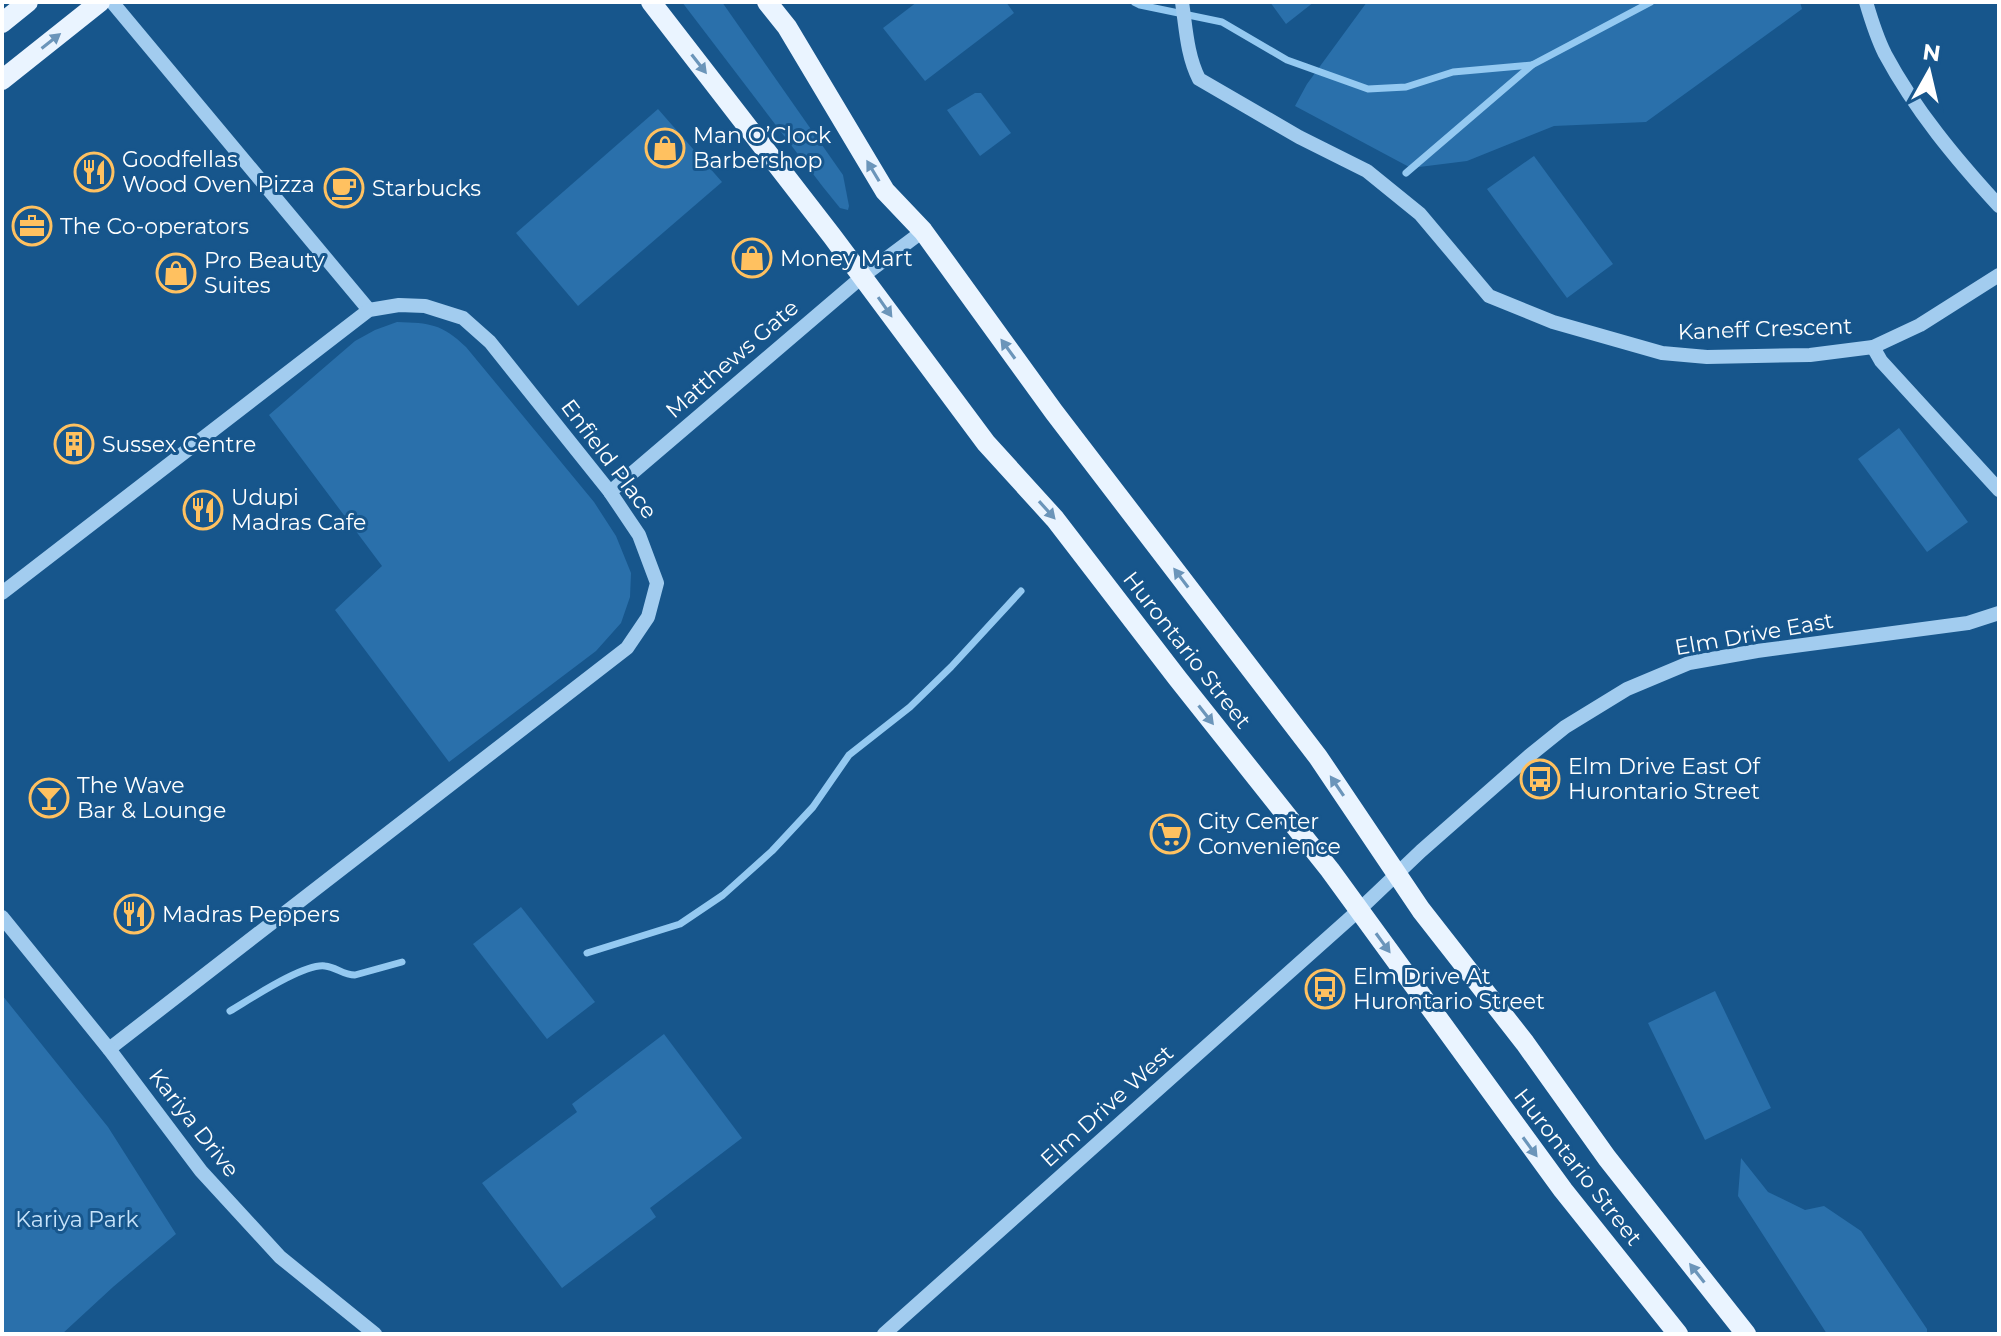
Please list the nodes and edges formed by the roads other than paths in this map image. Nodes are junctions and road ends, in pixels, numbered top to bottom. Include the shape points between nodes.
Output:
1 (28, 2) edge
2 (100, 2) edge
3 (112, 2) edge
4 (651, 2) edge
5 (767, 2) edge
6 (1182, 2) edge
7 (1866, 2) edge
8 (2, 23) edge
9 (2, 80) edge
10 (1999, 206) edge
11 (923, 231) junction
12 (1999, 275) edge
13 (863, 276) junction
14 (369, 310) junction
15 (1873, 347) junction
16 (1999, 490) edge
17 (610, 492) junction
18 (2, 593) edge
19 (1999, 613) edge
20 (1395, 874) junction
21 (1359, 910) junction
22 (2, 917) edge
23 (109, 1049) junction
24 (375, 1334) edge
25 (884, 1334) edge
26 (1678, 1334) edge
27 (1746, 1334) edge

1 - 8 main road
9 -> 2 main road
3 - 14 street
4 -> 13 main road, Hurontario Street
11 -> 5 main road, Hurontario Street via 885,191
6 - 15 street, Kaneff Crescent via 1199,79 1378,179 1420,214 1489,296 1553,322 1662,353 1810,355
7 - 10 street via 1884,52 1925,118
11 - 13 street, Matthews Gate
20 -> 11 main road, Hurontario Street via 1318,757
12 - 15 street, Kaneff Crescent via 1920,325
13 - 17 street, Matthews Gate
13 -> 21 main road, Hurontario Street via 986,443 1055,519
14 - 17 street, Enfield Place via 425,306 463,318 490,342
14 - 18 street
15 - 16 street
17 - 23 street, Enfield Place via 639,535 657,583 648,617 627,648
19 - 20 street, Elm Drive East via 1968,623 1689,663 1627,689 1565,727
20 - 21 street, Elm Drive East
27 -> 20 main road, Hurontario Street
21 - 25 street, Elm Drive West
21 -> 26 main road, Hurontario Street via 1555,1180
22 - 23 street, Kariya Drive
23 - 24 street, Kariya Drive via 201,1171 270,1246

